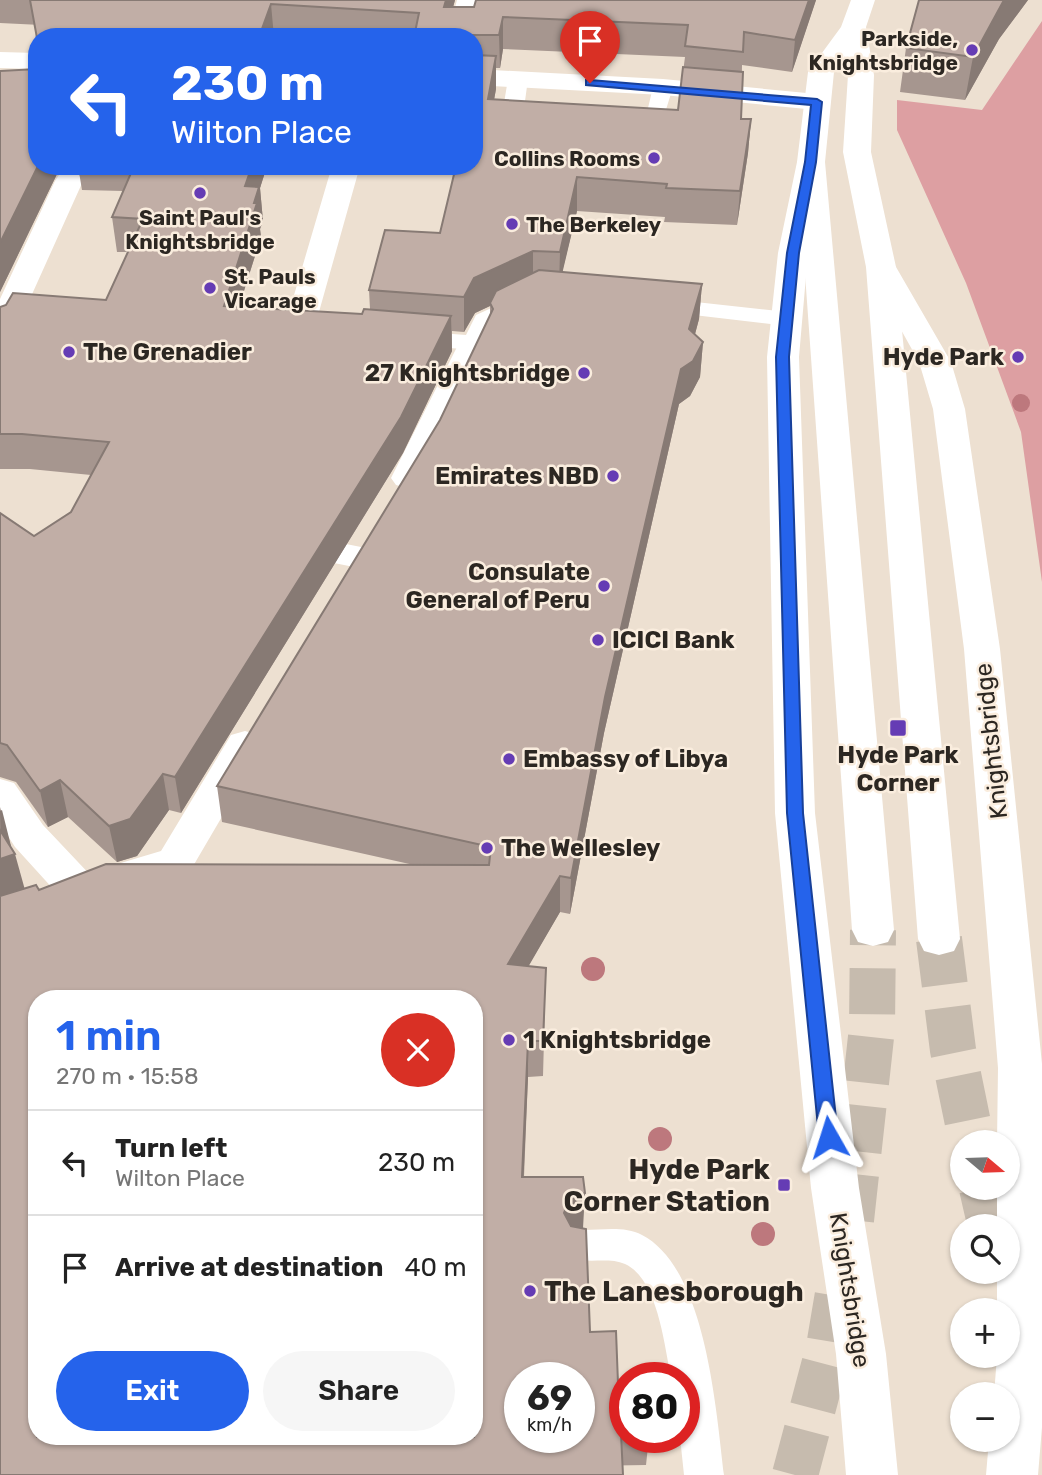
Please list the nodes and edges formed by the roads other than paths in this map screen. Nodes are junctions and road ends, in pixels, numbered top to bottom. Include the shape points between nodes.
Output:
1 (470, 0) edge
2 (863, 0) edge
3 (853, 27) junction
4 (462, 28) edge
5 (0, 60) edge
6 (28, 61) edge
7 (28, 75) edge
8 (0, 77) edge
9 (483, 77) edge
10 (518, 79) junction
11 (663, 87) junction
12 (817, 102) junction
13 (575, 111) edge
14 (603, 113) edge
15 (811, 162) junction
16 (344, 175) edge
17 (69, 181) dead end
18 (881, 267) junction
19 (547, 295) edge
20 (641, 303) edge
21 (788, 319) junction
22 (314, 323) edge
23 (0, 332) edge
24 (393, 336) edge
25 (475, 343) junction
26 (338, 593) edge
27 (267, 710) edge
28 (0, 793) edge
29 (873, 930) tunnel mouth
30 (939, 939) tunnel mouth
31 (584, 1246) edge
32 (704, 1475) edge
33 (872, 1475) edge
34 (1012, 1475) edge

1 - 4 main road
2 - 3 main road, Knightsbridge
3 - 12 main road, Knightsbridge via 821,72
3 - 18 main road, Knightsbridge via 861,75 857,152
5 - 6 main road
7 - 8 main road
9 - 10 main road
10 - 11 main road
10 - 13 lane via 514,103 520,107
11 - 12 main road
11 - 14 lane via 657,112 644,116
12 - 15 main road, Knightsbridge
15 - 21 main road, Knightsbridge via 793,253
15 - 29 main road
16 - 22 main road
17 - 23 main road
18 - 30 main road
18 - 34 main road, Knightsbridge via 935,362 949,409 982,649 1020,1068 1022,1361
19 - 25 lane via 534,295 484,320
20 - 21 lane
21 - 33 main road, Knightsbridge via 783,357 795,813 833,1176 861,1354
24 - 25 lane
25 - 26 main road via 435,412 422,454 384,517 345,554
27 - 28 main road via 174,862 63,896
31 - 32 lane via 628,1246 647,1258 671,1292 695,1397

